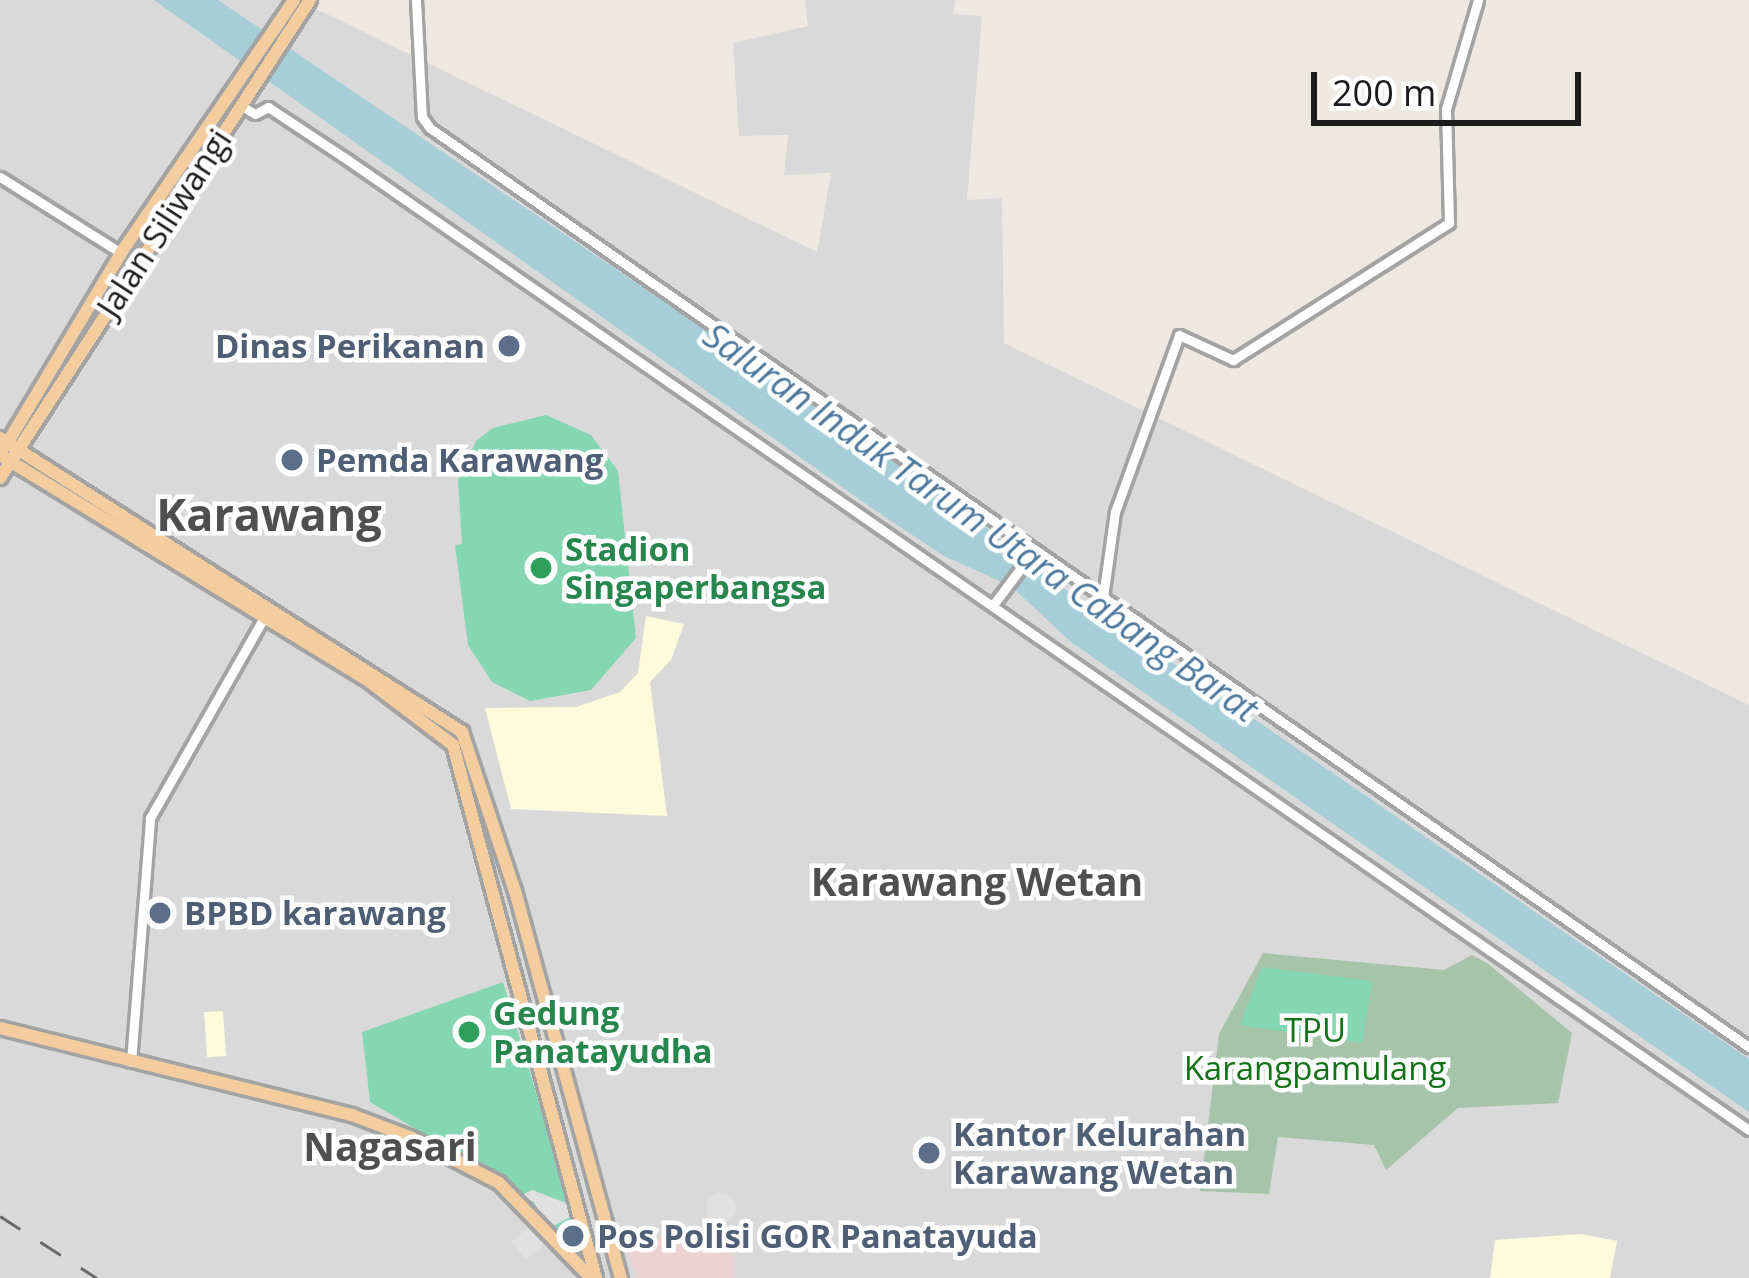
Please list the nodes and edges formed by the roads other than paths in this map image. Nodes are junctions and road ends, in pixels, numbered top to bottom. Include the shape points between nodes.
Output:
1 (294, 0) edge
2 (310, 0) edge
3 (416, 0) edge
4 (1478, 0) edge
5 (280, 33) junction
6 (240, 105) junction
7 (187, 157) junction
8 (203, 168) junction
9 (0, 177) edge
10 (121, 253) junction
11 (65, 343) junction
12 (82, 351) junction
13 (6, 452) edge
14 (0, 478) edge
15 (1031, 554) junction
16 (241, 596) junction
17 (1103, 597) junction
18 (993, 605) junction
19 (264, 617) junction
20 (515, 891) junction
21 (495, 895) junction
22 (0, 1028) edge
23 (1749, 1048) edge
24 (131, 1062) junction
25 (1749, 1130) edge
26 (594, 1278) edge
27 (621, 1278) edge

1 - 5 main road, Jalan Siliwangi
2 - 5 main road, Jalan Siliwangi
3 - 15 street via 425,124
4 - 17 street via 1446,109 1450,223 1233,359 1179,335 1115,512
5 - 6 main road, Jalan Siliwangi
5 - 7 main road, Jalan Siliwangi via 240,76
6 - 8 main road, Jalan Siliwangi
6 - 18 street via 255,114 268,107
7 - 8 main road
7 - 10 main road, Jalan Siliwangi
8 - 12 main road, Jalan Siliwangi
9 - 10 street
10 - 11 main road, Jalan Siliwangi
11 - 12 main road
11 - 13 main road, Jalan Siliwangi
12 - 13 main road, Jalan Siliwangi
13 - 14 main road
13 - 16 main road
15 - 17 street
15 - 18 street
16 - 19 main road
16 - 20 main road via 462,732
17 - 23 street
18 - 25 street
19 - 21 main road via 453,745
19 - 24 street via 150,818
20 - 21 main road
20 - 27 main road
21 - 26 main road
22 - 24 main road
24 - 26 main road via 352,1115 445,1153 499,1183

